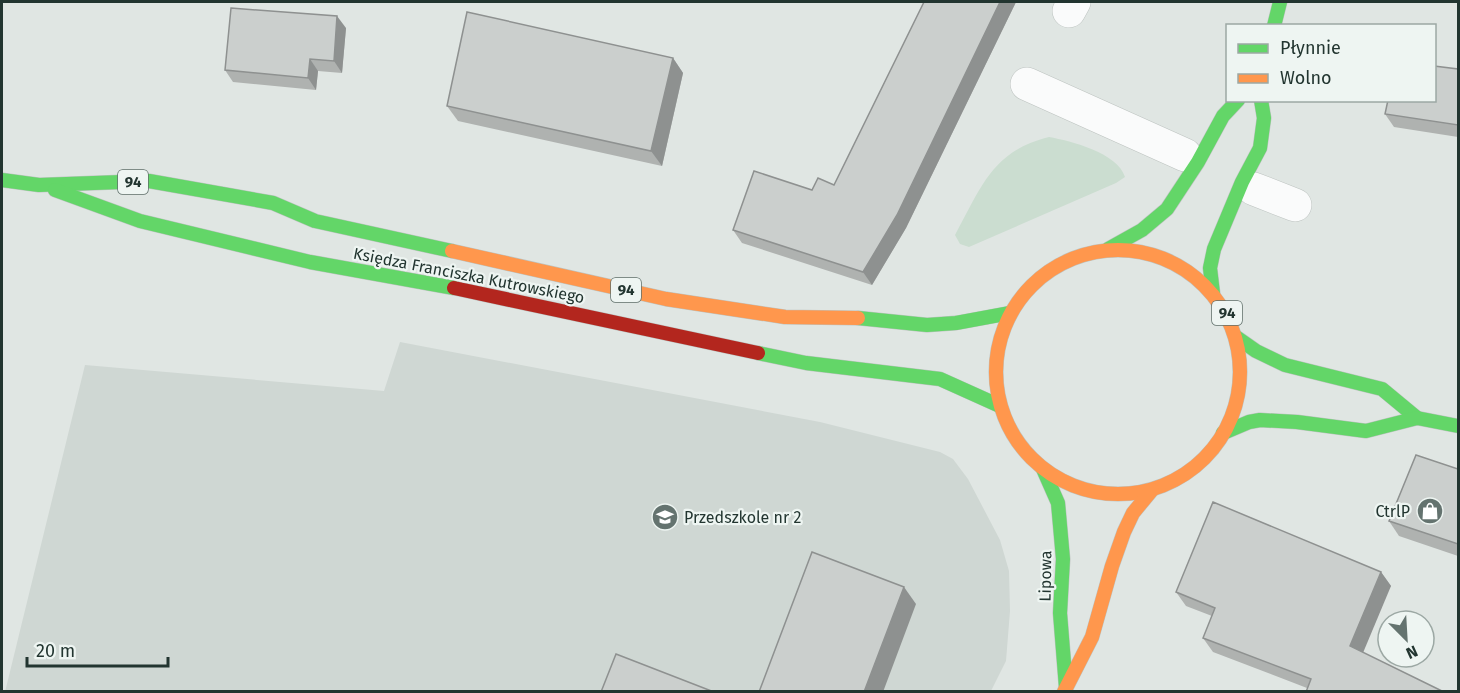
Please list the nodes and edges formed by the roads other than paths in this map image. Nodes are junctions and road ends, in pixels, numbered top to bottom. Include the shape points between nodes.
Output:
1 (1280, 2) edge
2 (1274, 24) edge
3 (1027, 84) dead end
4 (1236, 102) edge
5 (1261, 102) edge
6 (1185, 155) dead end
7 (2, 180) edge
8 (39, 185) junction
9 (1254, 189) dead end
10 (1295, 206) dead end
11 (1108, 249) junction
12 (1213, 294) junction
13 (1010, 313) junction
14 (1236, 337) junction
15 (1000, 406) junction
16 (1418, 418) junction
17 (1458, 426) edge
18 (1223, 433) junction
19 (1043, 469) junction
20 (1152, 490) junction
21 (1065, 690) edge

1 - 2 main road
3 - 6 street
4 - 11 main road via 1223,116 1167,209 1142,230
5 - 12 main road via 1264,118 1260,148 1214,249 1210,268
7 - 8 main road, Księdza Franciszka Kutrowskiego / 94
8 - 13 main road, Księdza Franciszka Kutrowskiego / 94 via 149,181 273,203 315,221 666,299 785,317 847,317 927,325
8 - 15 main road, Księdza Franciszka Kutrowskiego / 94 via 141,221 310,262 535,304 806,363 924,376
9 - 10 street
11 - 12 main road, 94 via 1138,250 1166,258 1192,273
11 - 13 main road, 94 via 1068,259 1050,269 1021,296
12 - 14 main road, 94 via 1223,306
13 - 15 main road, 94 via 999,343 995,374
14 - 16 main road, 94 via 1285,365 1382,389
14 - 18 main road, 94 via 1241,374 1234,412
15 - 19 main road, 94 via 1025,452
16 - 17 main road, 94
16 - 18 main road, 94 via 1366,431 1260,420
18 - 20 main road, 94 via 1199,465
19 - 20 main road, 94 via 1068,484 1095,493 1124,495
19 - 21 main road, Lipowa via 1058,503
20 - 21 main road, Lipowa via 1124,531 1092,637

